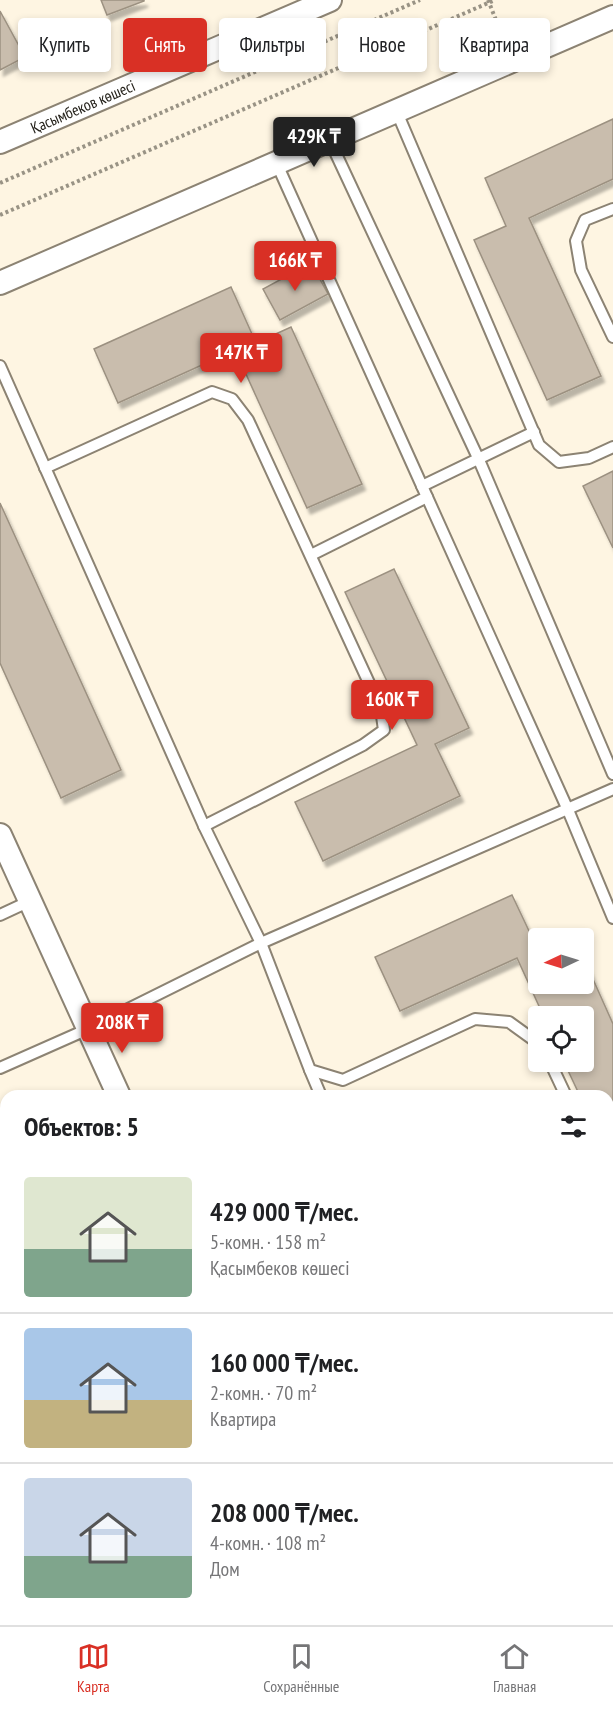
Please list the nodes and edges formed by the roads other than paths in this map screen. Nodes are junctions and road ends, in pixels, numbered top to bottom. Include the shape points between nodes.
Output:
1 (330, 0) edge
2 (613, 17) edge
3 (396, 110) junction
4 (330, 141) junction
5 (0, 142) edge
6 (276, 162) junction
7 (613, 209) edge
8 (0, 283) edge
9 (613, 337) edge
10 (0, 366) edge
11 (534, 432) junction
12 (613, 447) edge
13 (479, 460) junction
14 (45, 468) junction
15 (422, 486) junction
16 (427, 497) junction
17 (311, 555) junction
18 (613, 774) edge
19 (613, 789) edge
20 (568, 810) junction
21 (204, 826) junction
22 (0, 835) edge
23 (30, 901) junction
24 (0, 915) edge
25 (613, 918) edge
26 (261, 943) junction
27 (88, 1029) junction
28 (528, 1036) edge
29 (0, 1068) edge
30 (310, 1070) junction
31 (555, 1072) edge
32 (116, 1090) edge
33 (318, 1090) edge
34 (563, 1090) edge

1 - 5 street, Қасымбеков көшесі
2 - 3 street
3 - 4 street
3 - 11 lane
4 - 6 street
4 - 13 lane
6 - 8 street
6 - 15 lane
7 - 9 lane via 585,220 576,241 581,270
10 - 14 lane
11 - 12 lane via 539,445 559,462 589,458
11 - 13 lane
13 - 15 lane
13 - 18 lane
14 - 17 lane via 212,392 232,399 248,420
14 - 21 lane
15 - 16 lane
16 - 17 lane
16 - 20 lane
17 - 21 lane via 381,709 384,730 363,746
19 - 20 lane
20 - 25 lane
20 - 26 lane
21 - 26 lane
22 - 23 street
23 - 24 lane
23 - 27 street
26 - 27 lane
26 - 30 lane
27 - 29 lane
27 - 32 street
28 - 30 lane via 509,1022 475,1019 343,1080
30 - 33 lane
31 - 34 lane

